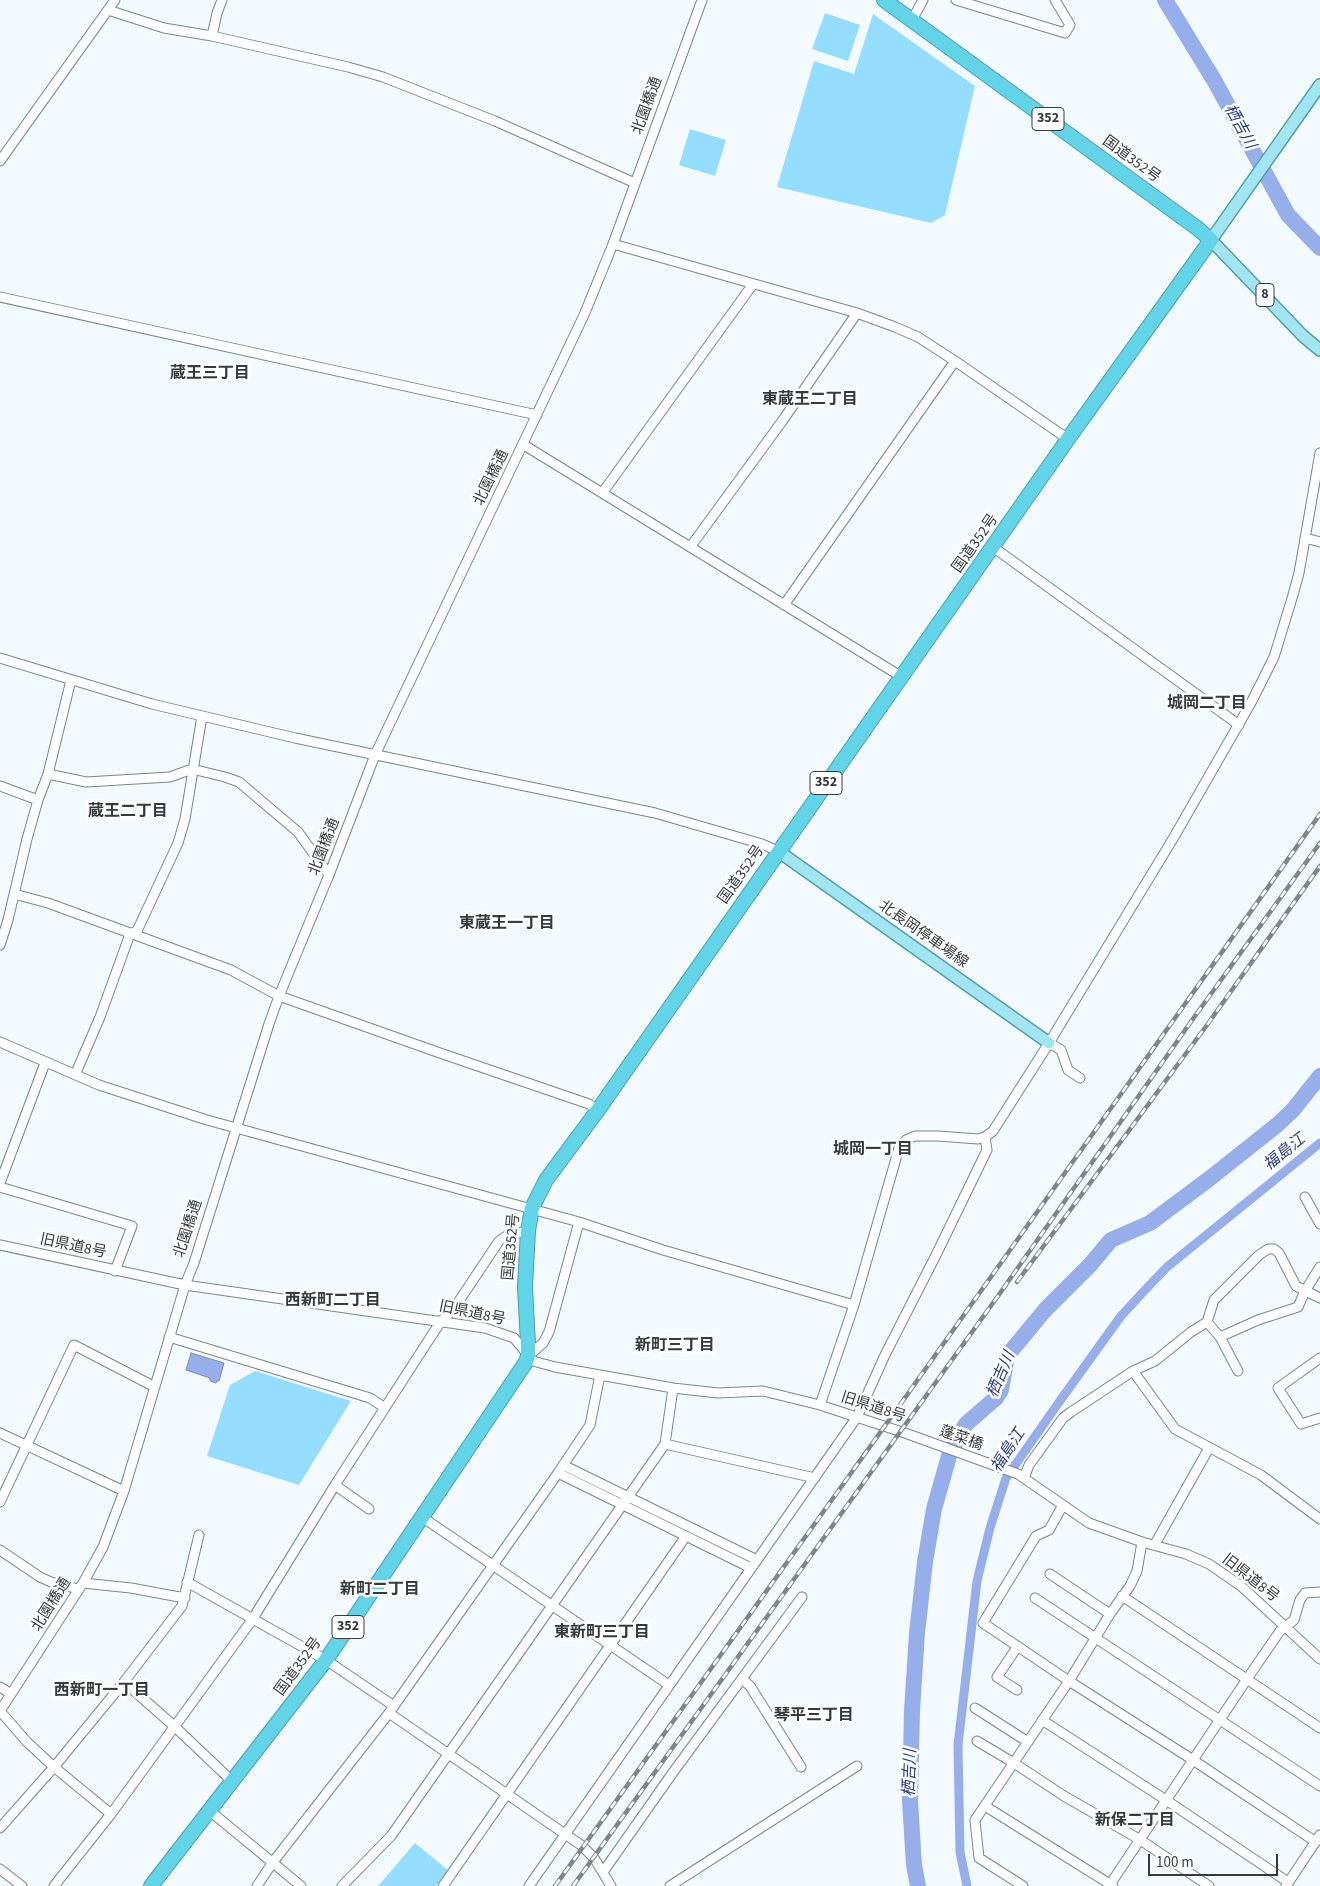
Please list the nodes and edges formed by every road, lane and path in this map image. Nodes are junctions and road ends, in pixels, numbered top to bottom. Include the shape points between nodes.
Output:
1 (116, 0) edge
2 (222, 0) edge
3 (702, 0) edge
4 (884, 0) edge
5 (923, 0) edge
6 (956, 0) edge
7 (1055, 0) edge
8 (978, 4) edge
9 (108, 10) junction
10 (912, 20) junction
11 (212, 36) junction
12 (1320, 84) edge
13 (0, 161) edge
14 (635, 183) junction
15 (1210, 240) junction
16 (613, 244) junction
17 (752, 284) junction
18 (0, 297) edge
19 (857, 313) junction
20 (1320, 350) edge
21 (955, 361) junction
22 (537, 416) junction
23 (1068, 439) junction
24 (524, 445) junction
25 (1320, 453) edge
26 (603, 492) junction
27 (1305, 538) junction
28 (1320, 542) edge
29 (691, 546) junction
30 (993, 547) junction
31 (784, 606) junction
32 (0, 658) edge
33 (902, 676) junction
34 (71, 680) junction
35 (202, 716) junction
36 (1239, 725) junction
37 (375, 755) junction
38 (192, 769) junction
39 (48, 774) junction
40 (0, 786) edge
41 (38, 800) junction
42 (778, 852) junction
43 (329, 875) junction
44 (14, 894) junction
45 (4, 919) edge
46 (130, 934) junction
47 (0, 945) edge
48 (280, 996) junction
49 (0, 1042) edge
50 (1050, 1043) junction
51 (45, 1062) junction
52 (75, 1075) junction
53 (1080, 1078) dead end
54 (598, 1110) junction
55 (236, 1127) junction
56 (985, 1137) junction
57 (0, 1183) edge
58 (0, 1187) edge
59 (1305, 1197) dead end
60 (532, 1208) junction
61 (579, 1222) junction
62 (1320, 1224) edge
63 (528, 1231) junction
64 (0, 1245) edge
65 (1320, 1267) edge
66 (115, 1270) junction
67 (185, 1285) junction
68 (1305, 1291) junction
69 (1320, 1298) edge
70 (854, 1306) junction
71 (441, 1321) junction
72 (1207, 1322) junction
73 (168, 1337) junction
74 (1220, 1337) junction
75 (528, 1356) junction
76 (1320, 1358) edge
77 (1133, 1371) junction
78 (1238, 1371) dead end
79 (600, 1375) junction
80 (156, 1387) junction
81 (673, 1388) junction
82 (820, 1405) junction
83 (385, 1408) junction
84 (857, 1417) junction
85 (1320, 1418) edge
86 (0, 1433) edge
87 (923, 1440) joint
88 (665, 1444) junction
89 (27, 1446) junction
90 (1209, 1448) junction
91 (560, 1469) junction
92 (1021, 1476) junction
93 (815, 1478) junction
94 (335, 1485) junction
95 (124, 1491) junction
96 (625, 1501) junction
97 (0, 1502) edge
98 (1063, 1505) junction
99 (369, 1509) dead end
100 (422, 1517) junction
101 (1320, 1519) edge
102 (199, 1535) dead end
103 (686, 1536) junction
104 (1142, 1542) junction
105 (1155, 1544) junction
106 (0, 1550) edge
107 (754, 1564) junction
108 (493, 1566) junction
109 (1050, 1574) dead end
110 (187, 1582) junction
111 (81, 1586) junction
112 (1320, 1592) edge
113 (1122, 1596) junction
114 (802, 1597) dead end
115 (185, 1598) junction
116 (1036, 1598) dead end
117 (552, 1607) junction
118 (1110, 1614) junction
119 (252, 1620) junction
120 (1285, 1626) junction
121 (1096, 1637) junction
122 (611, 1645) junction
123 (1018, 1646) junction
124 (1320, 1659) edge
125 (326, 1660) junction
126 (742, 1679) junction
127 (1247, 1679) junction
128 (1069, 1681) junction
129 (124, 1682) junction
130 (669, 1685) junction
131 (0, 1687) edge
132 (1017, 1690) dead end
133 (11, 1694) junction
134 (974, 1708) dead end
135 (392, 1709) junction
136 (0, 1711) edge
137 (1220, 1718) junction
138 (1042, 1720) junction
139 (174, 1726) junction
140 (1320, 1728) edge
141 (977, 1741) dead end
142 (1028, 1742) junction
143 (449, 1754) junction
144 (1193, 1760) junction
145 (1014, 1763) junction
146 (801, 1766) dead end
147 (857, 1766) dead end
148 (54, 1767) junction
149 (233, 1782) junction
150 (1320, 1786) edge
151 (506, 1795) junction
152 (1166, 1800) junction
153 (985, 1806) junction
154 (210, 1812) junction
155 (111, 1814) junction
156 (0, 1828) edge
157 (564, 1835) junction
158 (1318, 1839) edge
159 (1139, 1840) junction
160 (273, 1862) junction
161 (0, 1869) edge
162 (603, 1872) junction
163 (1287, 1884) edge
164 (20, 1885) edge
165 (1111, 1885) edge
166 (54, 1886) edge
167 (151, 1886) edge
168 (257, 1886) edge
169 (301, 1886) edge
170 (342, 1886) edge
171 (443, 1886) edge
172 (529, 1886) edge
173 (611, 1886) edge
174 (670, 1886) edge
175 (1022, 1886) edge
176 (1209, 1886) edge

1 - 9 street
2 - 11 street
3 - 14 street, 北園橋通
4 - 10 highway, 国道352号 / 352
5 - 10 street
6 - 8 street
7 - 8 street via 1070,25 1065,33
9 - 11 street via 164,28
9 - 13 street
10 - 15 highway, 国道352号 / 352
11 - 14 street via 383,77
12 - 15 main road
14 - 16 street, 北園橋通
15 - 20 main road, 8
15 - 23 highway, 国道352号 / 352
16 - 17 street
16 - 22 street, 北園橋通
17 - 19 street
17 - 26 street
18 - 22 street
19 - 21 street via 918,337
19 - 29 street
21 - 23 street
21 - 31 street
22 - 24 street, 北園橋通
23 - 30 highway, 国道352号 / 352
24 - 26 street
24 - 37 street, 北園橋通
25 - 27 street
26 - 29 street
27 - 28 street
27 - 36 street via 1293,595 1274,657
29 - 31 street
30 - 33 highway, 国道352号 / 352
30 - 36 street
31 - 33 street
32 - 34 street
33 - 42 highway, 国道352号 / 352
34 - 35 street
34 - 39 street
35 - 37 street
35 - 38 street
36 - 50 street
37 - 42 street via 654,813 762,844
37 - 43 street, 北園橋通
38 - 39 street via 170,777 86,782
38 - 43 street via 239,782 298,832
38 - 46 street via 178,843 137,931
39 - 41 street
40 - 41 street
41 - 44 street
42 - 50 main road, 北長岡停車場線
42 - 54 highway, 国道352号 / 352
43 - 48 street, 北園橋通
44 - 45 street
44 - 46 street via 48,903
45 - 47 street
46 - 48 street via 231,970
46 - 52 street
48 - 54 street via 589,1104
48 - 55 street, 北園橋通
49 - 51 street
50 - 53 street via 1061,1050 1068,1070
50 - 56 street via 993,1131
51 - 52 street
51 - 57 street
52 - 55 street
54 - 60 highway, 国道352号 / 352 via 546,1180
55 - 60 street
55 - 67 street, 北園橋通
56 - 70 street via 922,1136 903,1142 897,1153
56 - 84 street via 987,1150
58 - 66 street via 132,1226
59 - 62 street
60 - 61 street
60 - 63 highway, 国道352号 / 352
61 - 70 street
61 - 75 street via 550,1332 544,1343
63 - 71 street via 508,1235 499,1241 454,1310
63 - 75 highway, 国道352号 / 352 via 525,1287
64 - 66 street, 旧県道8号
65 - 68 street
66 - 67 street, 旧県道8号
67 - 71 street, 旧県道8号
67 - 73 street, 北園橋通
68 - 69 street
68 - 72 street via 1296,1286 1279,1252 1268,1249 1214,1300
68 - 74 street via 1298,1307
70 - 82 street
71 - 75 street, 旧県道8号 via 485,1328 514,1338
71 - 83 street
72 - 74 street
72 - 77 street via 1155,1361
73 - 80 street, 北園橋通
73 - 83 street via 370,1398
74 - 78 street
75 - 79 street, 旧県道8号 via 538,1363
75 - 100 highway, 国道352号 / 352
76 - 85 street via 1278,1388 1302,1424
77 - 90 street via 1175,1429
77 - 92 street via 1063,1418
79 - 81 street, 旧県道8号
79 - 91 street via 590,1425
80 - 89 street via 74,1346
80 - 95 street, 北園橋通
81 - 82 street, 旧県道8号 via 718,1393 763,1392
81 - 88 street
82 - 84 street, 旧県道8号
83 - 94 street
84 - 87 street, 旧県道8号
84 - 93 street
86 - 89 street
87 - 92 street, 蓬菜橋
88 - 93 street
88 - 96 street
89 - 95 street
89 - 97 street
90 - 101 street via 1261,1475
90 - 105 street
91 - 96 street
91 - 108 street
92 - 98 street, 旧県道8号
93 - 107 street
94 - 99 street
94 - 119 street
95 - 111 street, 北園橋通 via 103,1547
96 - 103 street
96 - 107 street
96 - 117 street
98 - 104 street, 旧県道8号 via 1089,1523
98 - 123 street via 1049,1530 1036,1536 983,1623
100 - 108 street
100 - 125 highway, 国道352号 / 352
102 - 110 street
103 - 107 street
103 - 122 street
104 - 105 street, 旧県道8号
104 - 113 street via 1137,1571
105 - 120 street, 旧県道8号 via 1186,1554 1223,1572
106 - 111 street via 40,1577
107 - 130 street
108 - 117 street
108 - 135 street
109 - 118 street
110 - 115 street
110 - 119 street
111 - 115 street via 131,1588
111 - 133 street, 北園橋通
112 - 120 street via 1305,1593 1294,1620
113 - 118 street
113 - 127 street
114 - 126 street
115 - 129 street
116 - 121 street
117 - 122 street
117 - 143 street
118 - 121 street
119 - 125 street
119 - 139 street
120 - 124 street, 旧県道8号
120 - 127 street
121 - 128 street
121 - 137 street
122 - 130 street
122 - 151 street
123 - 128 street
123 - 132 street via 997,1677
125 - 135 street
125 - 149 highway, 国道352号 / 352
126 - 146 street via 750,1686
126 - 162 street
127 - 137 street
127 - 140 street
128 - 138 street
128 - 144 street
129 - 139 street
129 - 148 street
130 - 157 street
131 - 133 street
133 - 136 street, 北園橋通
134 - 142 street
135 - 143 street
135 - 160 street
136 - 148 street
137 - 144 street
137 - 150 street
138 - 142 street
138 - 152 street
139 - 149 street
139 - 155 street
141 - 145 street
142 - 145 street
143 - 151 street
143 - 170 street via 391,1836
144 - 152 street
144 - 158 street
145 - 153 street
145 - 159 street
147 - 174 street
148 - 155 street
148 - 156 street
149 - 154 highway, 国道352号 / 352
151 - 157 street
151 - 171 street
152 - 159 street
152 - 163 street
153 - 165 street
153 - 175 street via 975,1820 979,1858
154 - 160 street
154 - 167 highway, 国道352号 / 352
155 - 166 street
157 - 162 street via 587,1852
157 - 172 street
158 - 163 street
159 - 165 street
159 - 176 street
160 - 168 street
160 - 169 street
161 - 164 street
162 - 173 street

